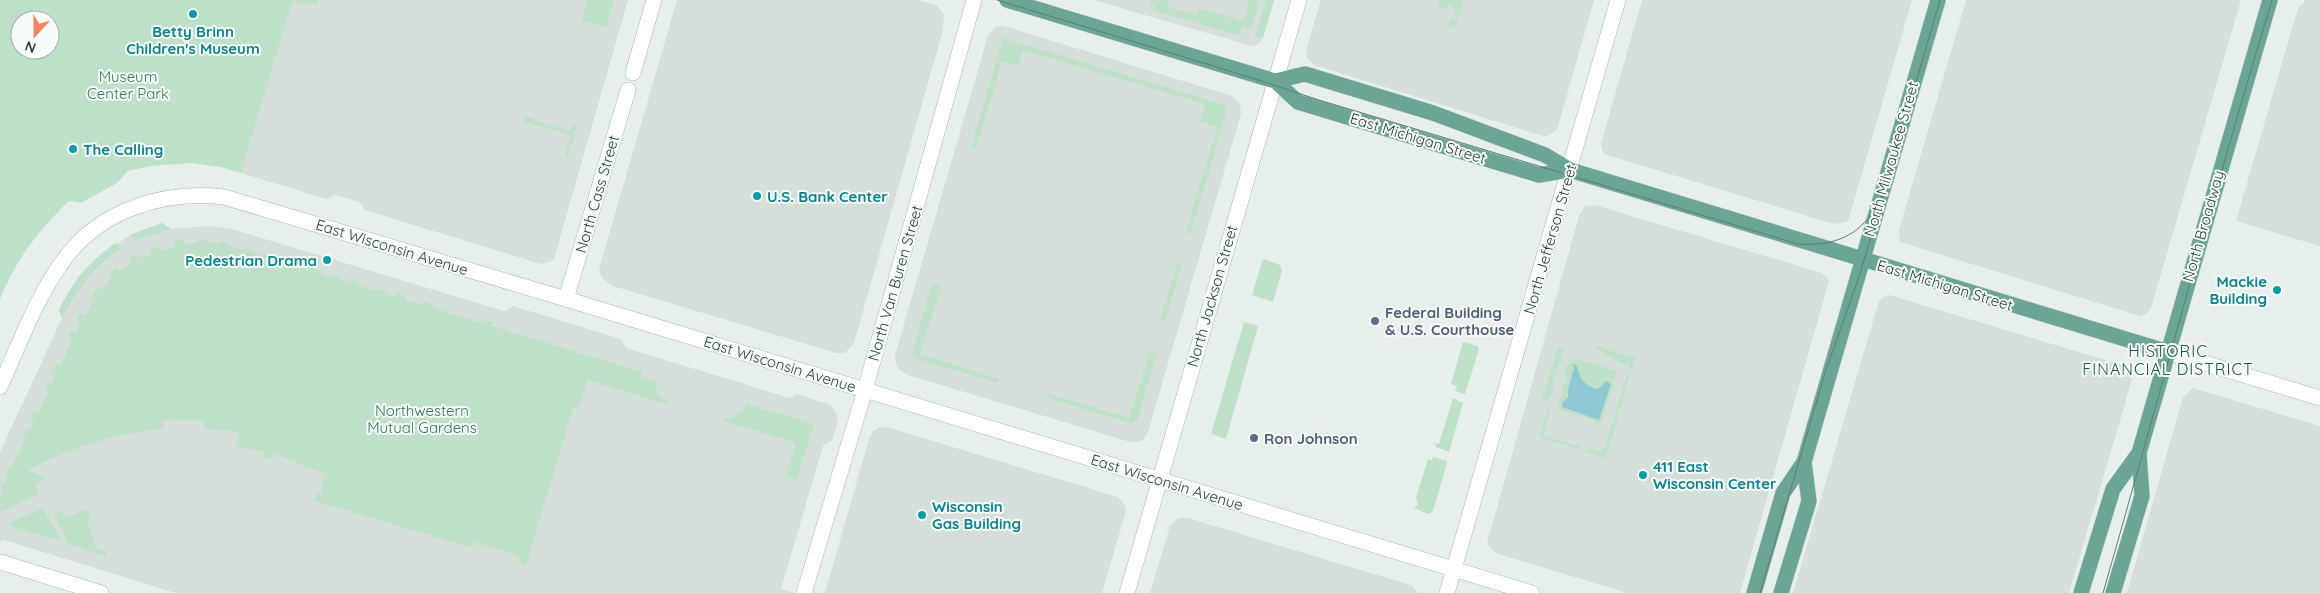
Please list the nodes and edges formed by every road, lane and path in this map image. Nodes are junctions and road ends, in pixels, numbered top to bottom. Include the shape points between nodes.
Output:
1 (654, 0) edge
2 (974, 0) edge
3 (1007, 0) edge
4 (1299, 0) edge
5 (1618, 0) edge
6 (1938, 0) edge
7 (2270, 0) edge
8 (633, 74) dead end
9 (1275, 81) junction
10 (628, 90) dead end
11 (1570, 170) junction
12 (1861, 259) junction
13 (566, 299) junction
14 (2168, 352) junction
15 (0, 387) edge
16 (865, 390) junction
17 (2320, 398) edge
18 (2138, 453) junction
19 (1804, 462) junction
20 (1159, 480) junction
21 (0, 562) edge
22 (1454, 569) junction
23 (101, 593) edge
24 (804, 593) edge
25 (1127, 593) edge
26 (1447, 593) edge
27 (1532, 593) edge
28 (1754, 593) edge
29 (1781, 593) edge
30 (2081, 593) edge
31 (2113, 593) edge

1 - 8 main road
2 - 16 main road, North Van Buren Street
3 - 9 main road, East Michigan Street
4 - 9 main road, North Jackson Street
5 - 11 main road, North Jefferson Street
6 - 12 main road, North Milwaukee Street
7 - 14 main road, North Broadway
9 - 11 main road, East Michigan Street via 1305,74 1433,113 1545,155
9 - 11 main road, East Michigan Street via 1298,102 1529,172 1539,175
9 - 20 main road, North Jackson Street
10 - 13 main road, North Cass Street
11 - 12 main road, East Michigan Street
11 - 22 main road, North Jefferson Street
12 - 14 main road, East Michigan Street
12 - 19 main road, North Milwaukee Street
13 - 15 main road, East Wisconsin Avenue via 234,200 214,196 155,200 112,216 64,259 49,282
13 - 16 main road, East Wisconsin Avenue
14 - 17 main road, East Michigan Street
14 - 18 main road, North Broadway
16 - 20 main road, East Wisconsin Avenue
16 - 24 main road, North Van Buren Street
18 - 30 main road, North Broadway via 2113,489
18 - 31 main road, North Broadway via 2142,496
19 - 28 main road, North Milwaukee Street via 1783,493
19 - 29 main road, North Milwaukee Street via 1809,500
20 - 22 main road, East Wisconsin Avenue
20 - 25 main road, North Jackson Street
21 - 23 main road
22 - 26 main road, North Jefferson Street
22 - 27 main road, East Wisconsin Avenue

